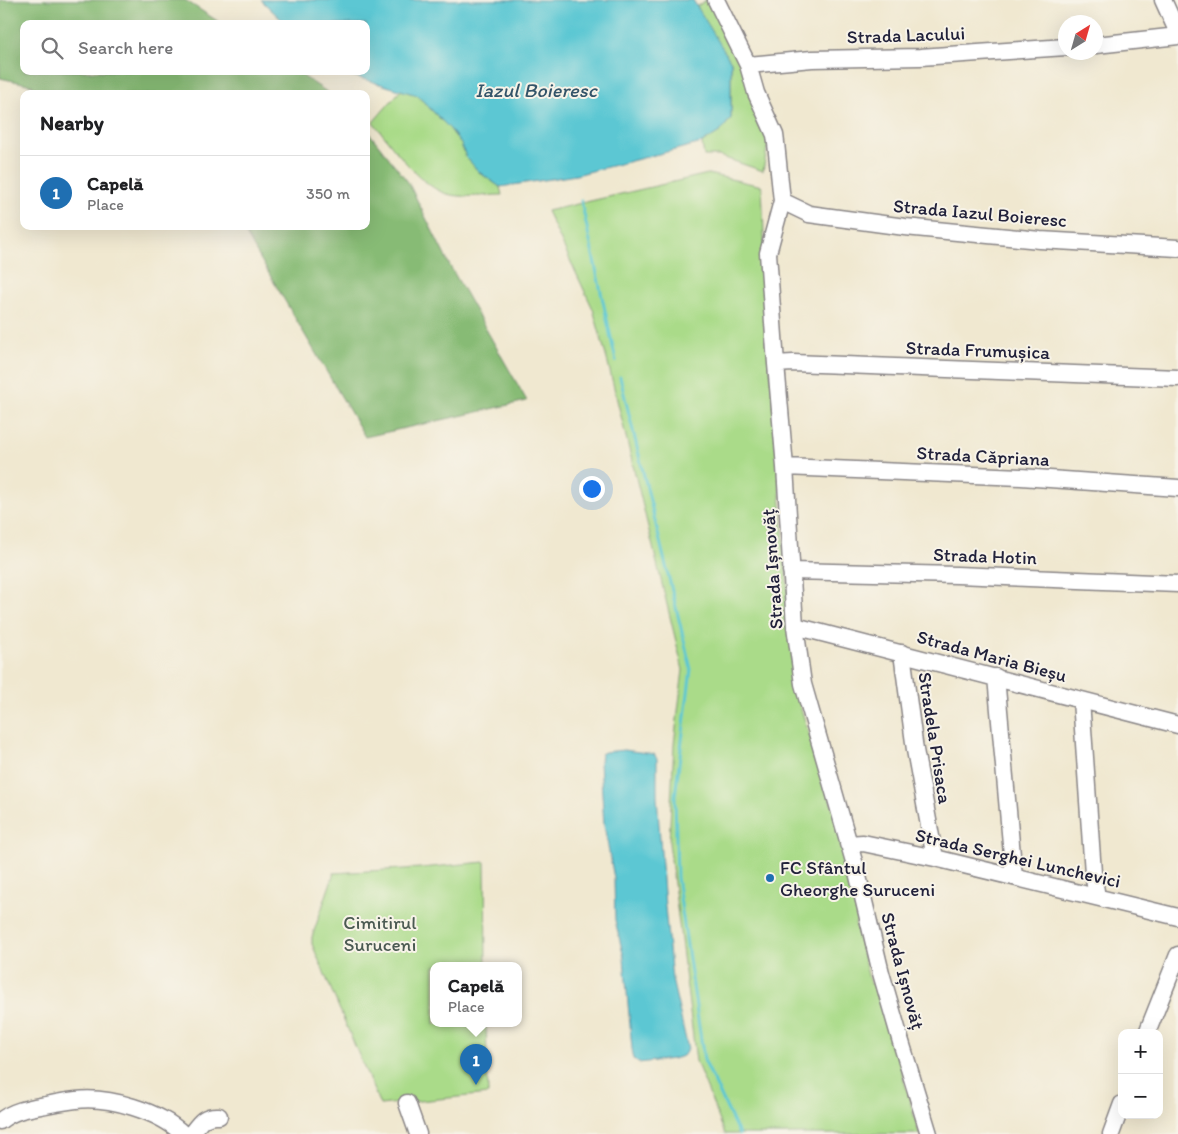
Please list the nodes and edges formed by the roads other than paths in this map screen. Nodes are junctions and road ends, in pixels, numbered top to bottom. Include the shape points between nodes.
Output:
1 (716, 0) edge
2 (1166, 1) edge
3 (1178, 35) edge
4 (1103, 44) edge
5 (1058, 47) edge
6 (748, 65) junction
7 (782, 200) junction
8 (1178, 248) edge
9 (776, 364) junction
10 (1178, 378) edge
11 (785, 467) junction
12 (1178, 488) edge
13 (791, 571) junction
14 (1178, 584) edge
15 (795, 626) junction
16 (902, 653) junction
17 (996, 677) junction
18 (1081, 700) junction
19 (1178, 725) edge
20 (848, 844) junction
21 (935, 858) junction
22 (1014, 876) junction
23 (1097, 897) junction
24 (1178, 917) edge
25 (1178, 955) edge
26 (1149, 1029) edge
27 (407, 1103) dead end
28 (0, 1110) edge
29 (18, 1110) junction
30 (1118, 1115) edge
31 (219, 1116) dead end
32 (0, 1121) edge
33 (183, 1134) edge
34 (191, 1134) edge
35 (418, 1134) edge
36 (929, 1134) edge
37 (1111, 1134) edge

1 - 6 street, Strada Ișnovăț
2 - 3 street
3 - 4 street
5 - 6 street, Strada Lacului
6 - 7 street, Strada Ișnovăț via 774,135
7 - 8 street, Strada Iazul Boieresc via 809,214 905,227 1040,240
7 - 9 street, Strada Ișnovăț via 768,253
9 - 10 street, Strada Frumușica
9 - 11 street, Strada Ișnovăț
11 - 12 street, Strada Căpriana via 1021,477
11 - 13 street, Strada Ișnovăț
13 - 14 street, Strada Hotin
13 - 15 street, Strada Ișnovăț
15 - 16 street, Strada Maria Bieșu
15 - 20 street, Strada Ișnovăț via 803,684
16 - 17 street, Strada Maria Bieșu
16 - 21 street, Stradela Prisaca via 915,750
17 - 18 street, Strada Maria Bieșu
17 - 22 street
18 - 19 street, Strada Maria Bieșu
18 - 23 street
20 - 21 street, Strada Serghei Lunchevici via 863,843
20 - 36 street, Strada Ișnovăț
21 - 22 street, Strada Serghei Lunchevici
22 - 23 street, Strada Serghei Lunchevici
23 - 24 street, Strada Serghei Lunchevici
25 - 26 street
27 - 35 street
28 - 29 street
29 - 32 street
29 - 33 street via 78,1099 110,1101 160,1118
30 - 37 street
31 - 34 street via 205,1118

